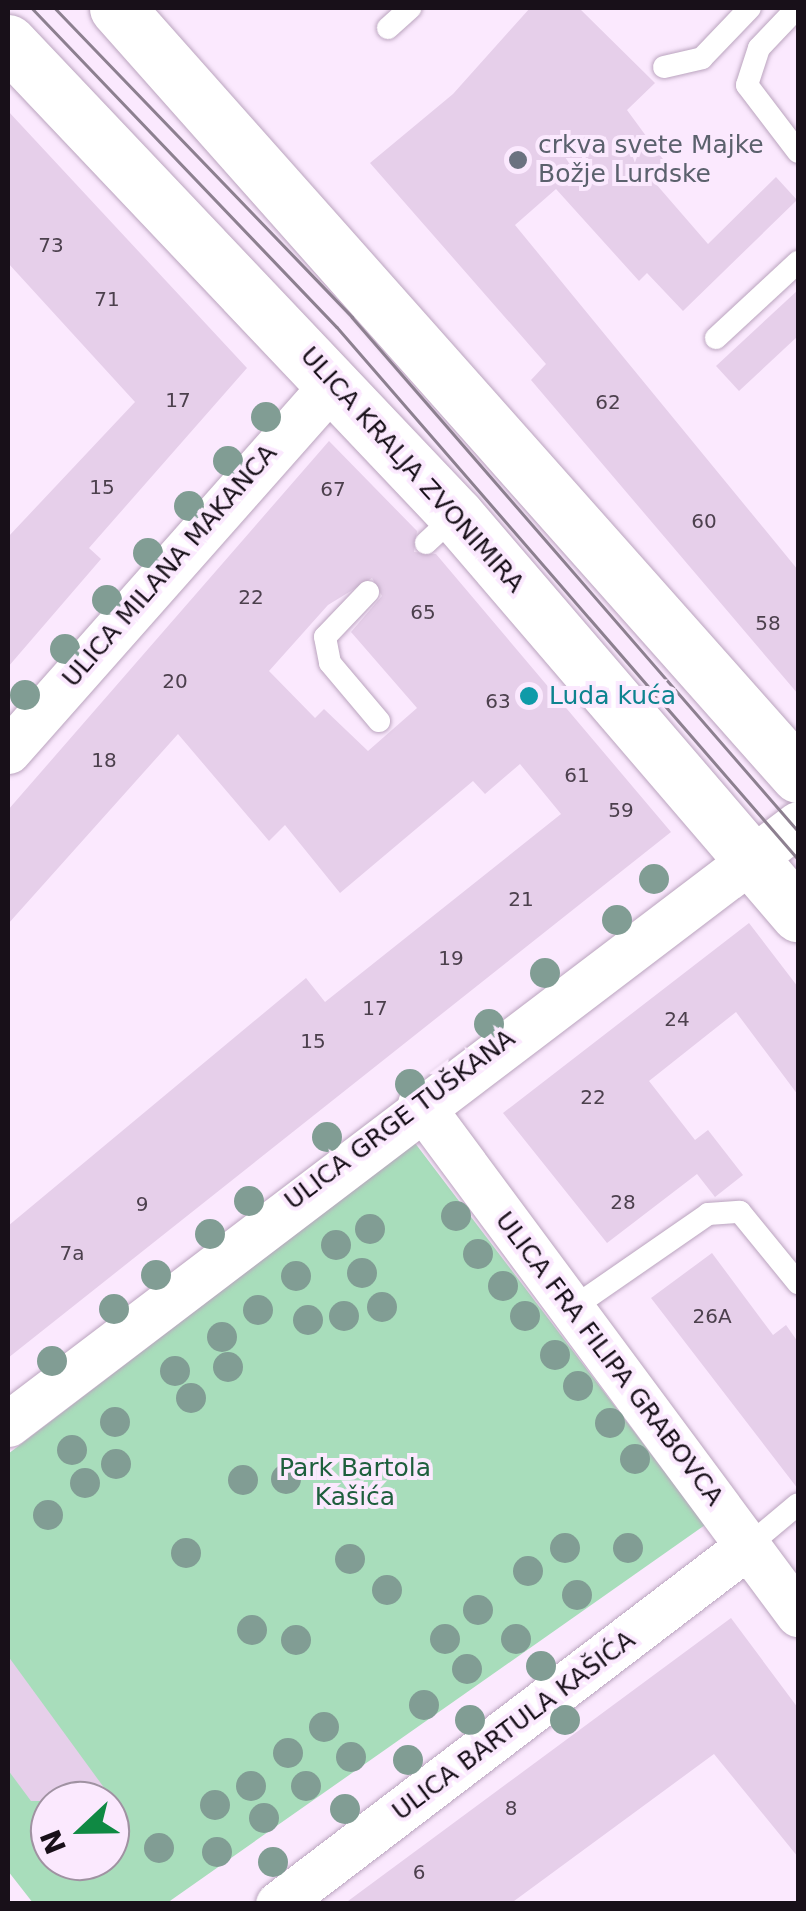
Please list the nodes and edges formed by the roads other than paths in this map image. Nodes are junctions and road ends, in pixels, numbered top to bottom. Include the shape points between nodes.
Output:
1 (117, 8) edge
2 (410, 8) edge
3 (750, 8) edge
4 (797, 8) edge
5 (388, 28) dead end
6 (8, 42) edge
7 (664, 67) dead end
8 (798, 152) edge
9 (798, 262) edge
10 (716, 338) dead end
11 (334, 382) junction
12 (368, 592) dead end
13 (379, 721) dead end
14 (8, 751) edge
15 (798, 775) edge
16 (798, 824) edge
17 (754, 858) junction
18 (798, 914) edge
19 (420, 1104) junction
20 (798, 1283) edge
21 (572, 1308) junction
22 (8, 1424) edge
23 (798, 1504) edge
24 (748, 1546) junction
25 (798, 1614) edge
26 (278, 1904) edge

1 - 15 main road
2 - 5 lane
3 - 7 lane via 702,58
4 - 8 lane via 758,48 746,85
6 - 11 main road, ULICA KRALJA ZVONIMIRA
9 - 10 lane
11 - 14 street, ULICA MILANA MAKANCA
11 - 17 main road, ULICA KRALJA ZVONIMIRA via 441,529
12 - 13 lane via 325,638 330,663
16 - 17 street, ULICA GRGE TUŠKANA
17 - 18 main road, ULICA KRALJA ZVONIMIRA
17 - 19 street, ULICA GRGE TUŠKANA
19 - 21 street, ULICA FRA FILIPA GRABOVCA
19 - 22 street, ULICA GRGE TUŠKANA
20 - 21 lane via 740,1212 708,1214
21 - 24 street, ULICA FRA FILIPA GRABOVCA
23 - 24 lane
24 - 25 street, ULICA FRA FILIPA GRABOVCA
24 - 26 street, ULICA BARTULA KAŠIĆA

